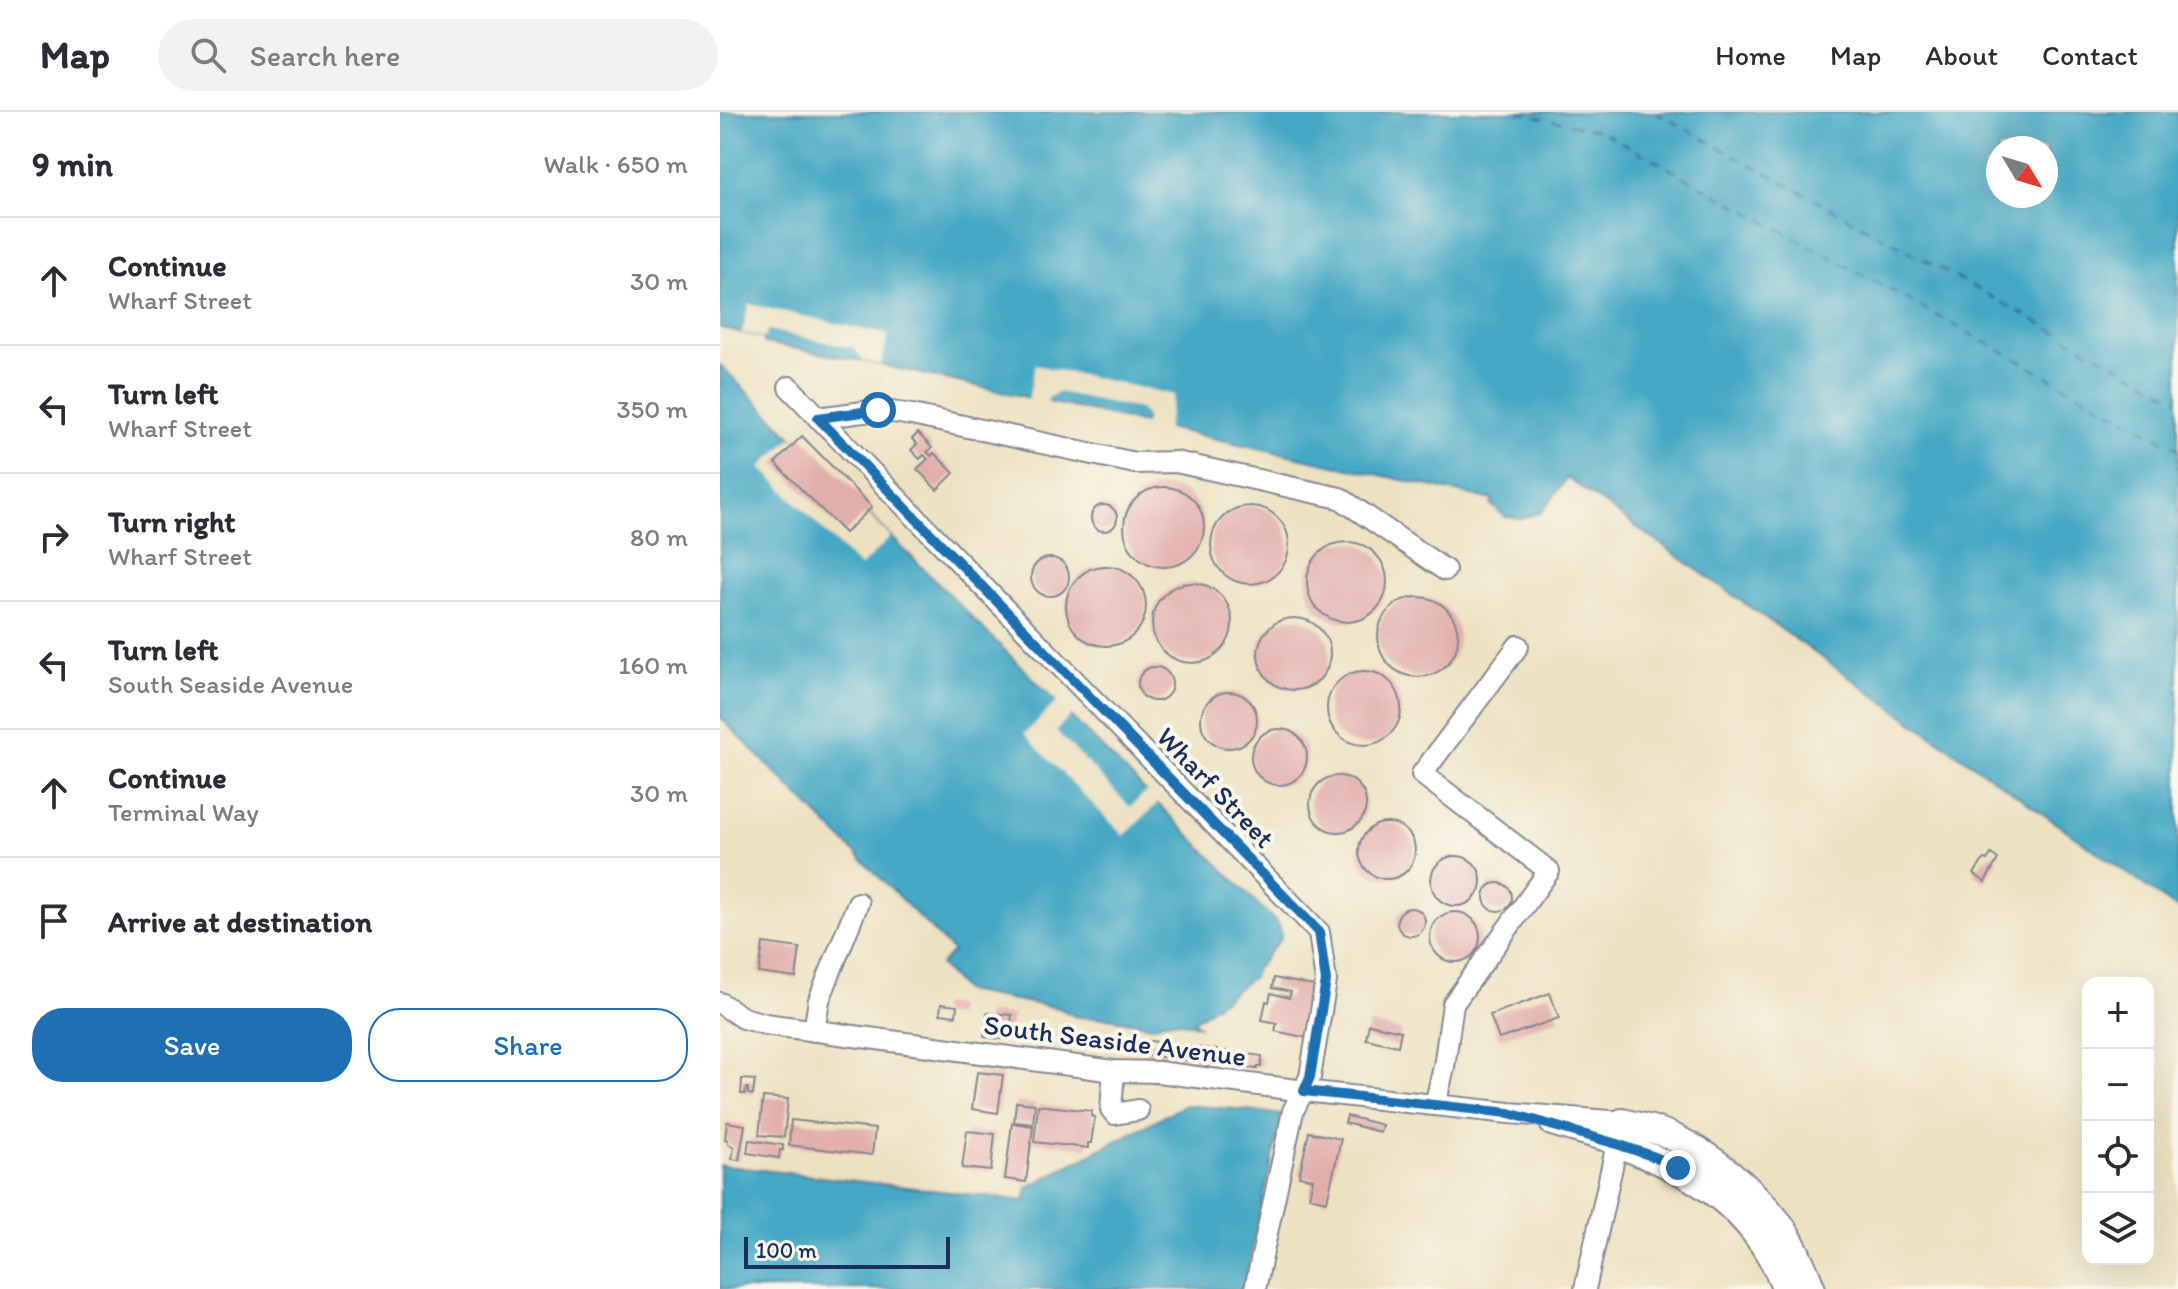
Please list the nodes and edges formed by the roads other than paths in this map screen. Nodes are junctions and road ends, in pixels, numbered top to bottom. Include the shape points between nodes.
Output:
1 (789, 387) dead end
2 (818, 418) junction
3 (1445, 570) dead end
4 (1518, 646) dead end
5 (858, 903) dead end
6 (720, 1003) edge
7 (814, 1031) junction
8 (1114, 1071) junction
9 (1304, 1091) junction
10 (1435, 1105) junction
11 (1138, 1110) dead end
12 (1620, 1133) junction
13 (1255, 1289) edge
14 (1585, 1289) edge
15 (1786, 1289) edge
16 (1812, 1289) edge

1 - 2 street, Wharf Street
2 - 3 street via 878,410 912,415 1135,463 1176,462 1340,498
2 - 9 street, Wharf Street via 1319,932 1326,981
4 - 10 street via 1422,774 1549,871 1453,1004
5 - 7 street via 819,1000
6 - 7 street, South Seaside Avenue via 743,1018
7 - 8 street, South Seaside Avenue
8 - 9 street, South Seaside Avenue
8 - 11 street via 1111,1109 1115,1114
9 - 10 street, South Seaside Avenue
9 - 13 street, Wharf Street via 1293,1111
10 - 12 street, South Seaside Avenue
12 - 14 street
12 - 15 main road via 1728,1204 1761,1242
12 - 16 main road via 1673,1137 1716,1162 1780,1224

